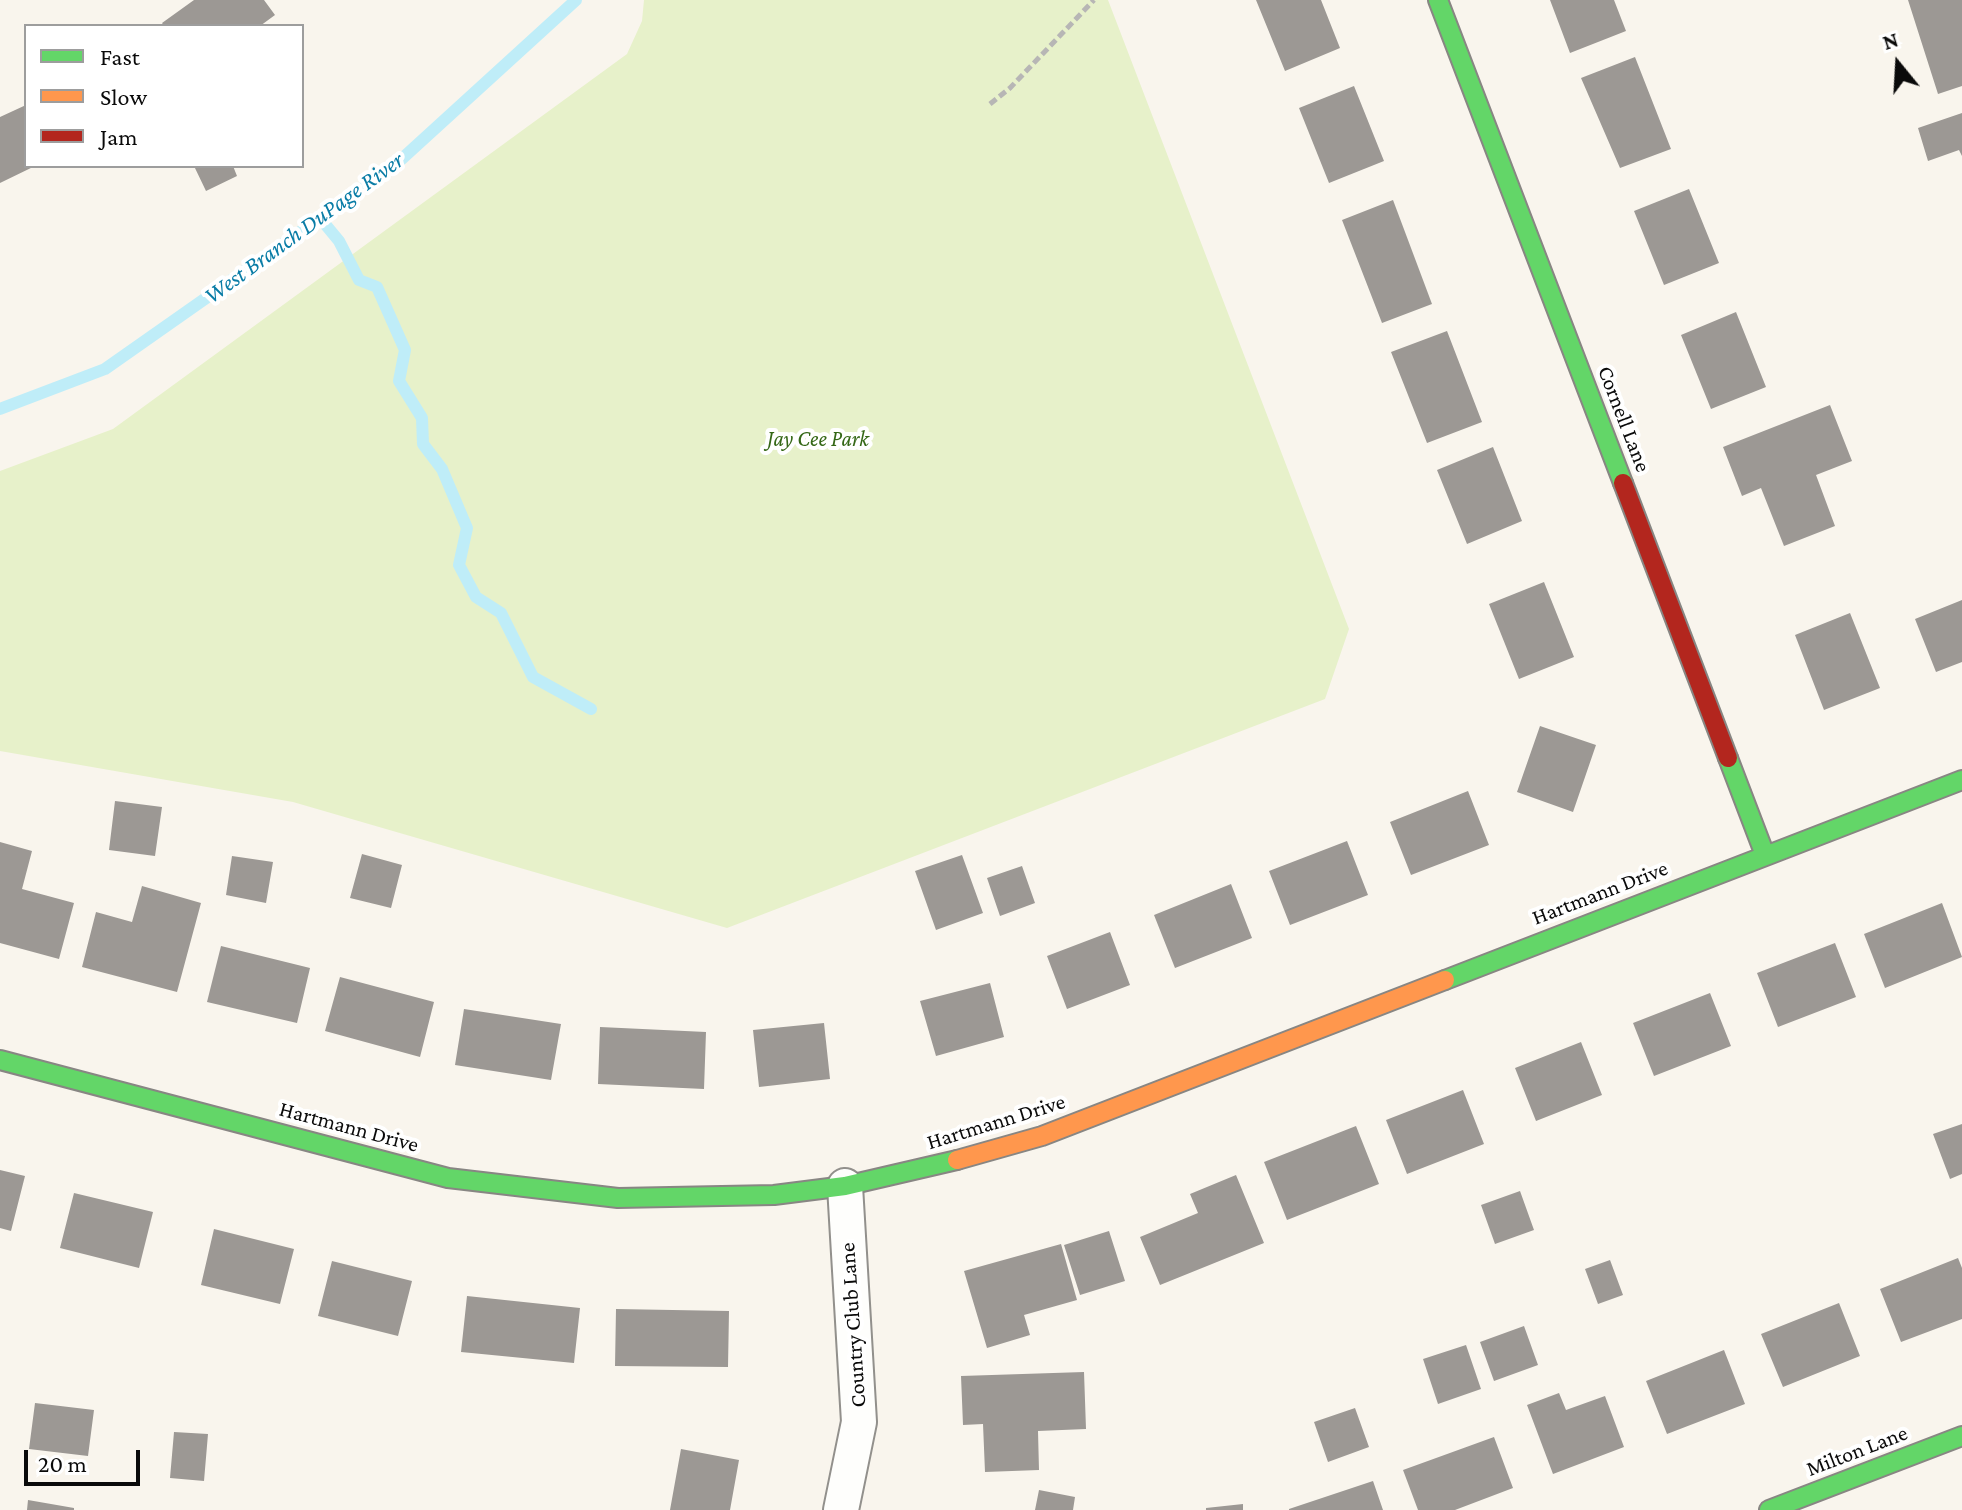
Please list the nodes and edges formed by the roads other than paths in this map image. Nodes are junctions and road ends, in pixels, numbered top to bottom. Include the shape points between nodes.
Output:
1 (1438, 0) edge
2 (1962, 780) edge
3 (1765, 855) junction
4 (0, 1060) edge
5 (845, 1186) junction
6 (1962, 1436) edge
7 (841, 1510) edge
8 (1769, 1510) edge

1 - 3 street, Cornell Lane
2 - 3 street, Hartmann Drive
3 - 5 street, Hartmann Drive via 1042,1136
4 - 5 street, Hartmann Drive via 448,1178 618,1198 774,1195
5 - 7 street, Country Club Lane via 859,1422
6 - 8 street, Milton Lane

